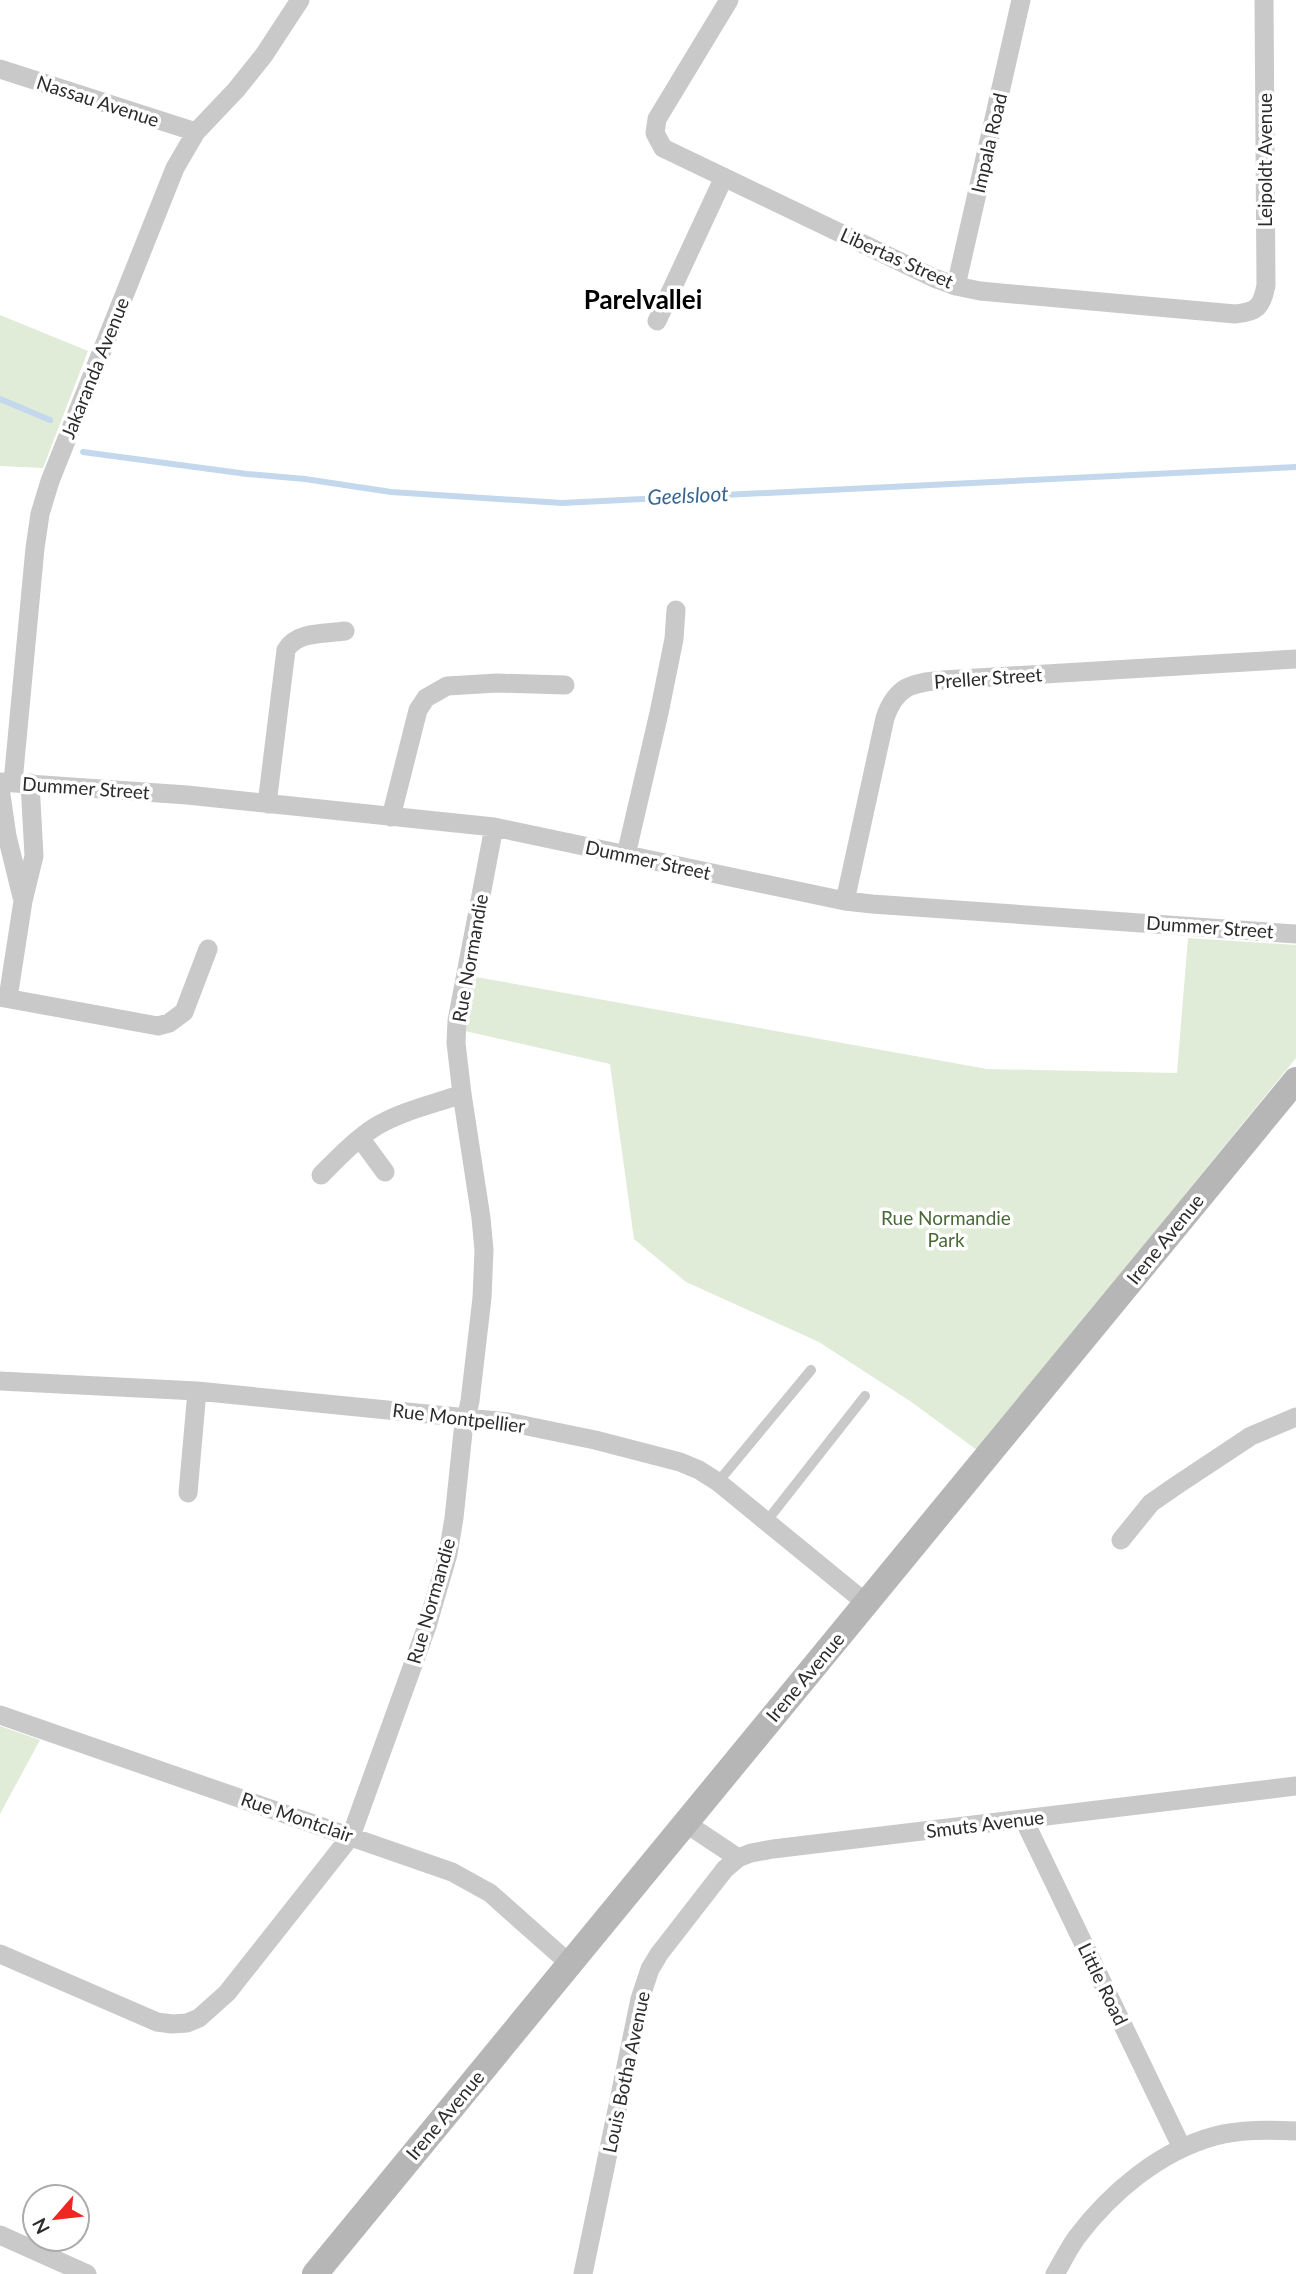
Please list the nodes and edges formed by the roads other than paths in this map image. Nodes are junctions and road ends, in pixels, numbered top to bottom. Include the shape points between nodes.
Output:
1 (300, 0) edge
2 (729, 0) edge
3 (1021, 0) edge
4 (1264, 0) edge
5 (0, 69) edge
6 (196, 132) junction
7 (724, 177) junction
8 (956, 286) junction
9 (1249, 313) joint
10 (657, 321) dead end
11 (676, 610) dead end
12 (345, 631) dead end
13 (1296, 659) edge
14 (565, 685) dead end
15 (11, 784) edge
16 (267, 804) junction
17 (391, 817) junction
18 (494, 827) junction
19 (626, 855) junction
20 (23, 901) junction
21 (845, 901) junction
22 (1296, 934) edge
23 (208, 949) dead end
24 (4, 997) edge
25 (1296, 1080) edge
26 (462, 1094) junction
27 (360, 1138) junction
28 (385, 1172) dead end
29 (321, 1175) dead end
30 (811, 1370) dead end
31 (0, 1381) edge
32 (197, 1391) junction
33 (865, 1396) dead end
34 (1296, 1417) edge
35 (466, 1418) junction
36 (718, 1482) junction
37 (188, 1493) dead end
38 (766, 1521) junction
39 (1121, 1540) dead end
40 (866, 1603) junction
41 (0, 1715) edge
42 (1296, 1786) edge
43 (1024, 1819) junction
44 (684, 1822) junction
45 (351, 1836) junction
46 (738, 1858) junction
47 (0, 1954) edge
48 (570, 1964) junction
49 (1296, 2131) edge
50 (1182, 2148) junction
51 (0, 2235) edge
52 (87, 2274) edge
53 (315, 2274) edge
54 (583, 2274) edge
55 (1055, 2274) edge

1 - 6 street, Jakaranda Avenue via 264,55
2 - 7 street, Libertas Street via 657,119 655,133 663,148
3 - 8 street, Impala Road
4 - 9 street, Leipoldt Avenue via 1266,285 1259,307
5 - 6 street, Nassau Avenue
6 - 15 street, Jakaranda Avenue via 175,168 40,514
7 - 8 street, Libertas Street
7 - 10 street
8 - 9 street, Libertas Street
11 - 19 street via 659,713
12 - 16 street via 299,637 286,650
13 - 21 street, Preller Street via 926,681 905,688 893,698 885,718
14 - 17 street via 447,686 426,698 418,710
15 - 16 street, Dummer Street
15 - 20 street via 7,836
15 - 20 street via 34,856
16 - 17 street, Dummer Street
17 - 18 street, Dummer Street
18 - 19 street, Dummer Street
18 - 26 street, Rue Normandie via 457,1021
19 - 21 street, Dummer Street
20 - 24 street
21 - 22 street, Dummer Street
23 - 24 street via 184,1012 158,1026
25 - 40 street, Irene Avenue
26 - 27 street via 393,1118
26 - 35 street, Rue Normandie via 484,1250
27 - 28 street
27 - 29 street
30 - 36 lane
31 - 32 street, Rue Montpellier
32 - 35 street, Rue Montpellier
32 - 37 street
33 - 38 lane
34 - 39 street via 1220,1454 1151,1503
35 - 36 street, Rue Montpellier via 595,1440 680,1462
35 - 45 street, Rue Normandie via 452,1530 428,1626
36 - 38 street, Rue Montpellier
38 - 40 street, Rue Montpellier
40 - 44 street, Irene Avenue
41 - 45 street, Rue Montclair
42 - 43 street, Smuts Avenue
43 - 46 street, Smuts Avenue via 773,1849
43 - 50 street, Little Road
44 - 46 street
44 - 48 street, Irene Avenue
45 - 47 street, Rue Normandie via 227,1993 187,2023 157,2022
45 - 48 street, Rue Montclair via 470,1881
46 - 54 street, Louis Botha Avenue via 650,1969
48 - 53 street, Irene Avenue
49 - 50 street via 1264,2129 1217,2136
50 - 55 street via 1104,2205
51 - 52 street

